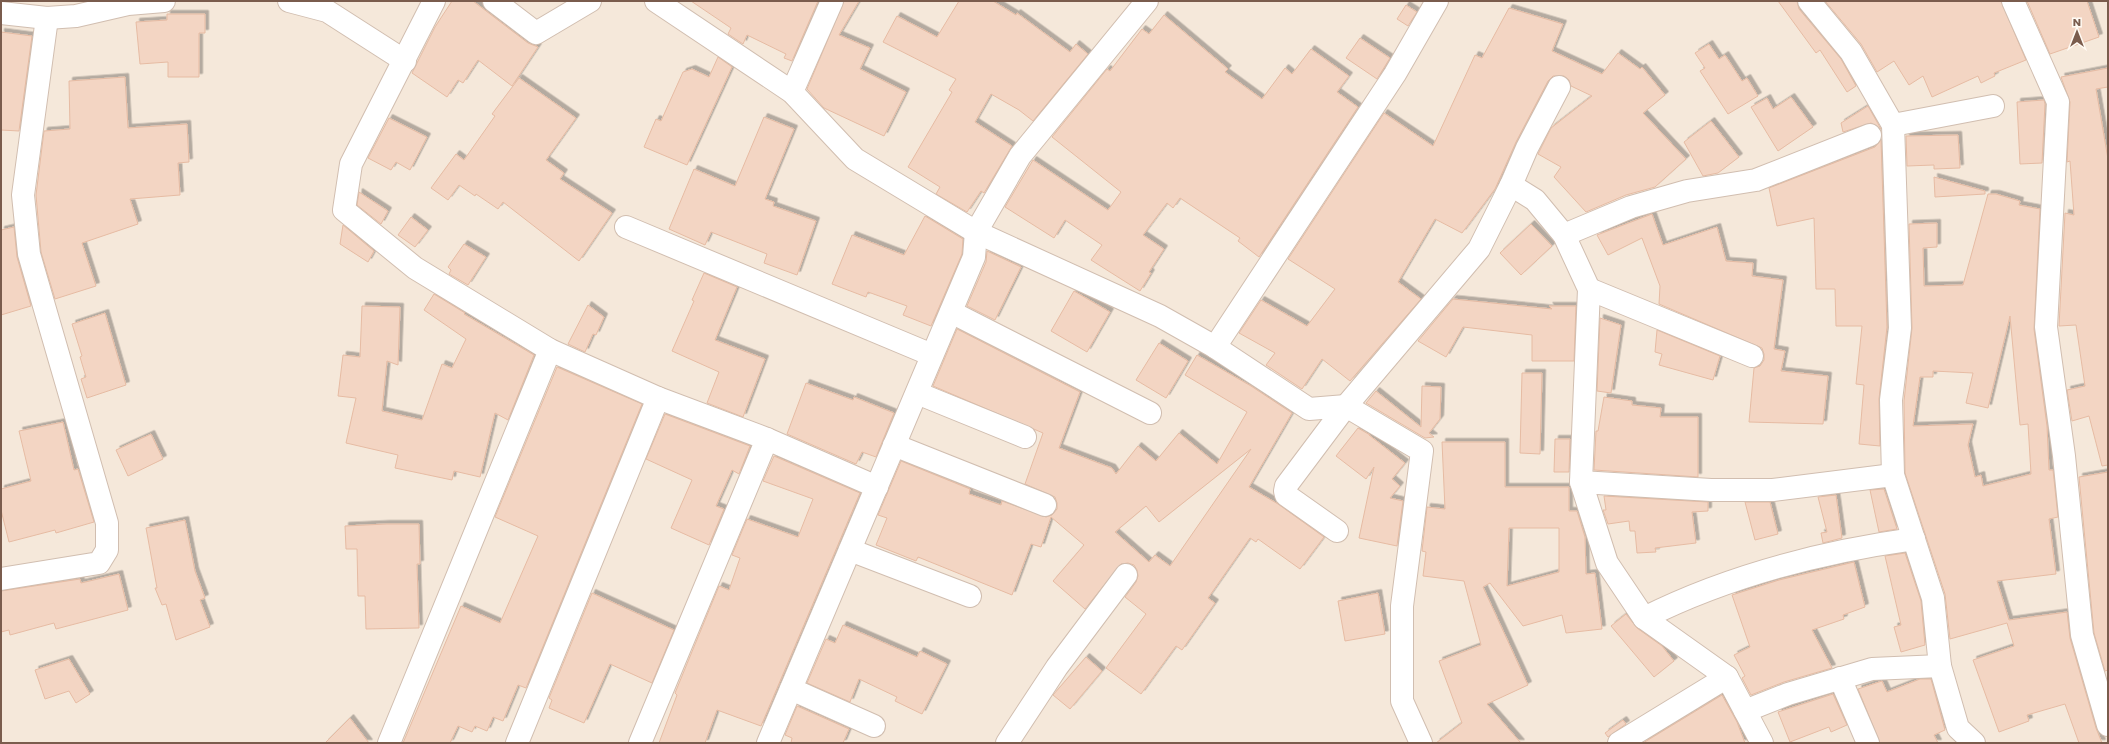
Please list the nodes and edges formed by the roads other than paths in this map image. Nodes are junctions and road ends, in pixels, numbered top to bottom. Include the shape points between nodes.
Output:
1 (164, 1) edge
2 (289, 1) edge
3 (434, 1) edge
4 (494, 1) edge
5 (590, 1) edge
6 (656, 1) edge
7 (832, 1) edge
8 (1147, 1) edge
9 (1437, 1) edge
10 (1809, 1) edge
11 (2013, 1) edge
12 (1, 13) edge
13 (47, 18) junction
14 (404, 61) junction
15 (1559, 87) dead end
16 (792, 92) junction
17 (1993, 106) dead end
18 (1893, 125) junction
19 (1870, 135) dead end
20 (1511, 185) junction
21 (626, 227) dead end
22 (976, 232) junction
23 (1564, 235) junction
24 (1589, 289) junction
25 (951, 312) junction
26 (1215, 347) junction
27 (550, 350) junction
28 (932, 355) junction
29 (1752, 356) dead end
30 (917, 393) junction
31 (658, 398) junction
32 (1346, 406) junction
33 (1150, 413) dead end
34 (1025, 437) dead end
35 (767, 439) junction
36 (894, 445) junction
37 (1893, 475) junction
38 (1581, 482) junction
39 (877, 487) junction
40 (1045, 506) dead end
41 (1337, 531) dead end
42 (1914, 539) junction
43 (850, 550) junction
44 (1126, 575) dead end
45 (1, 579) edge
46 (970, 596) dead end
47 (1644, 618) junction
48 (1940, 666) junction
49 (1727, 677) junction
50 (1840, 678) junction
51 (790, 689) junction
52 (1745, 711) junction
53 (2108, 725) edge
54 (874, 726) dead end
55 (389, 743) edge
56 (517, 743) edge
57 (640, 743) edge
58 (768, 743) edge
59 (1006, 743) edge
60 (1420, 743) edge
61 (1619, 743) edge
62 (1762, 743) edge
63 (1868, 743) edge
64 (1974, 743) edge

1 - 13 street via 128,4 76,16
2 - 14 street via 327,11
3 - 14 street
4 - 5 street via 536,33
6 - 16 street
7 - 16 street
8 - 22 street via 1020,156
9 - 26 street via 1395,74
10 - 18 street via 1850,52
11 - 53 street via 2058,102 2046,328 2064,456 2082,635
12 - 13 street
13 - 45 street via 23,195 29,254 107,522 107,550 99,563
14 - 27 street via 351,164 344,210 415,268
15 - 20 street via 1526,148
16 - 22 street via 855,159
17 - 18 street
18 - 37 street via 1900,328 1891,400
19 - 23 street via 1756,180 1687,191 1631,207
20 - 23 street via 1535,200
20 - 32 street via 1479,249
21 - 28 street
22 - 25 street via 974,256
22 - 26 street via 1160,316
23 - 24 street
24 - 29 street
24 - 38 street
25 - 28 street
25 - 33 street
26 - 32 street via 1309,409
27 - 31 street
27 - 55 street
28 - 30 street
30 - 34 street
30 - 36 street
31 - 35 street
31 - 56 street
32 - 41 street via 1286,486 1285,491 1286,495
32 - 60 street via 1422,451 1402,606 1402,700
35 - 39 street
35 - 57 street
36 - 39 street
36 - 40 street
37 - 38 street via 1773,490 1711,490
37 - 42 street
38 - 47 street via 1607,563
39 - 43 street
42 - 47 street via 1863,546 1741,577
42 - 48 street via 1933,598
43 - 46 street
43 - 51 street
44 - 59 street via 1057,667
47 - 49 street
48 - 50 street via 1872,669
48 - 64 street via 1958,728
49 - 52 street
49 - 61 street
50 - 52 street
50 - 63 street
51 - 54 street
51 - 58 street
52 - 62 street

